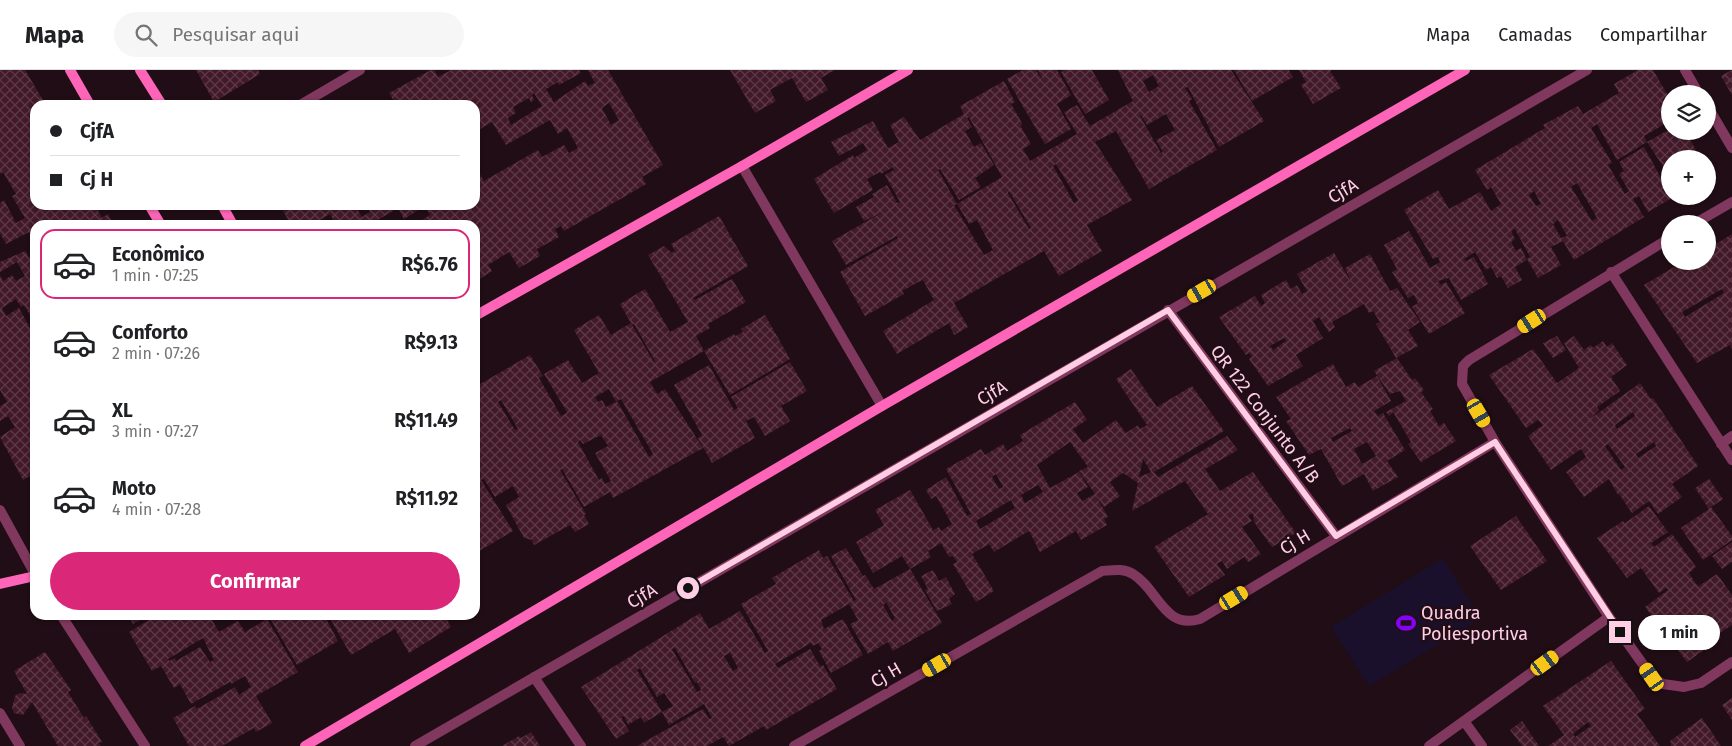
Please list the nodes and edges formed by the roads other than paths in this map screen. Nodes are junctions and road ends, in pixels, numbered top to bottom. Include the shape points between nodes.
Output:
1 (70, 70) edge
2 (140, 70) edge
3 (360, 70) edge
4 (908, 70) edge
5 (1465, 70) edge
6 (1587, 70) edge
7 (1685, 70) edge
8 (1694, 85) edge
9 (87, 100) edge
10 (159, 100) edge
11 (309, 100) edge
12 (1716, 121) edge
13 (1732, 148) edge
14 (742, 166) junction
15 (1732, 202) edge
16 (1710, 215) edge
17 (1661, 243) edge
18 (1611, 272) junction
19 (1168, 310) junction
20 (480, 313) edge
21 (882, 406) junction
22 (1732, 436) edge
23 (1495, 442) junction
24 (1721, 444) junction
25 (1732, 460) edge
26 (0, 510) edge
27 (1336, 536) junction
28 (30, 566) edge
29 (30, 576) edge
30 (0, 584) edge
31 (1609, 617) junction
32 (64, 620) edge
33 (1732, 662) edge
34 (534, 677) junction
35 (0, 713) edge
36 (1464, 721) junction
37 (807, 743) edge
38 (20, 746) edge
39 (145, 746) edge
40 (305, 746) edge
41 (415, 746) edge
42 (581, 746) edge
43 (794, 746) edge
44 (1429, 746) edge
45 (1482, 746) edge

1 - 9 street
2 - 10 street
3 - 11 street
4 - 14 street
5 - 21 street
6 - 19 street, CjfA
7 - 8 street
12 - 13 street
14 - 20 street
14 - 21 street
15 - 16 street
17 - 18 street
18 - 23 street via 1464,366 1462,384
18 - 24 street
19 - 27 street, QR 122 Conjunto A/B
19 - 34 street, CjfA
21 - 40 street
22 - 24 street
23 - 27 street, Cj H
23 - 31 street
24 - 25 street
26 - 28 street
27 - 37 street, Cj H via 1200,619 1189,622 1176,618 1134,574 1118,569 1102,571
29 - 30 street
31 - 33 street via 1652,677 1663,684 1684,687 1701,684
31 - 36 street
32 - 39 street
34 - 41 street, CjfA
34 - 42 street
35 - 38 street
36 - 44 street
36 - 45 street
37 - 43 street, Cj H

